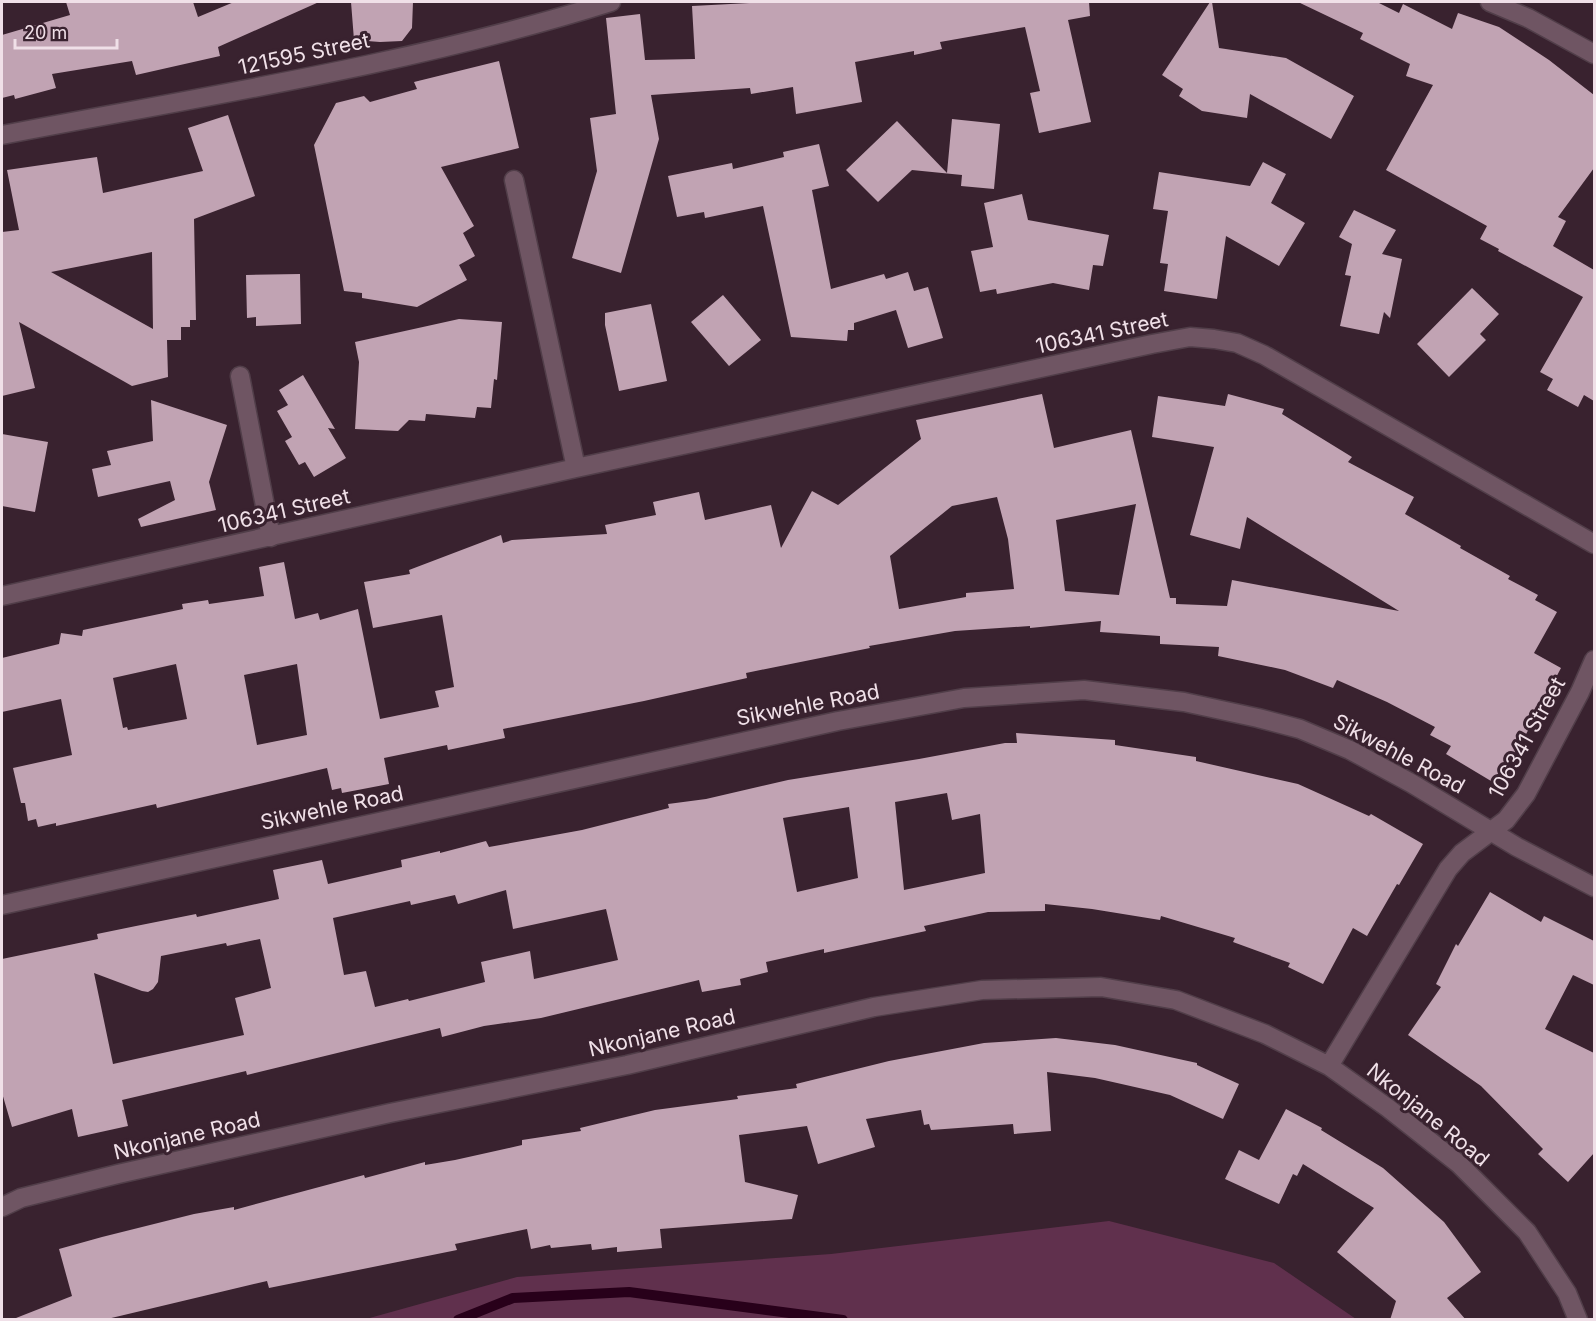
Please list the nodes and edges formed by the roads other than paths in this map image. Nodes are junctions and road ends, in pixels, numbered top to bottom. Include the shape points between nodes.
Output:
1 (611, 2) edge
2 (1490, 2) edge
3 (1594, 54) edge
4 (2, 135) edge
5 (514, 180) dead end
6 (240, 376) dead end
7 (576, 468) junction
8 (271, 537) junction
9 (1594, 544) edge
10 (2, 596) edge
11 (1594, 660) edge
12 (1492, 832) junction
13 (1594, 887) edge
14 (2, 904) edge
15 (1329, 1066) junction
16 (2, 1207) edge
17 (1578, 1320) edge

1 - 4 street, 121595 Street via 480,39 344,69
2 - 3 street
5 - 7 street
6 - 8 street
7 - 8 street, 106341 Street
7 - 9 street, 106341 Street via 1190,338 1237,343 1264,355
8 - 10 street, 106341 Street
11 - 12 street, 106341 Street via 1526,794
12 - 13 street, Sikwehle Road
12 - 14 street, Sikwehle Road via 1350,750 1300,729 1184,702 1084,690 964,698 838,721
12 - 15 street via 1469,847 1448,869
15 - 16 street, Nkonjane Road via 1265,1034 1176,1000 1101,987 982,990 874,1007 627,1065 378,1116 118,1174 21,1198
15 - 17 street, Nkonjane Road via 1459,1164 1527,1232 1567,1293

